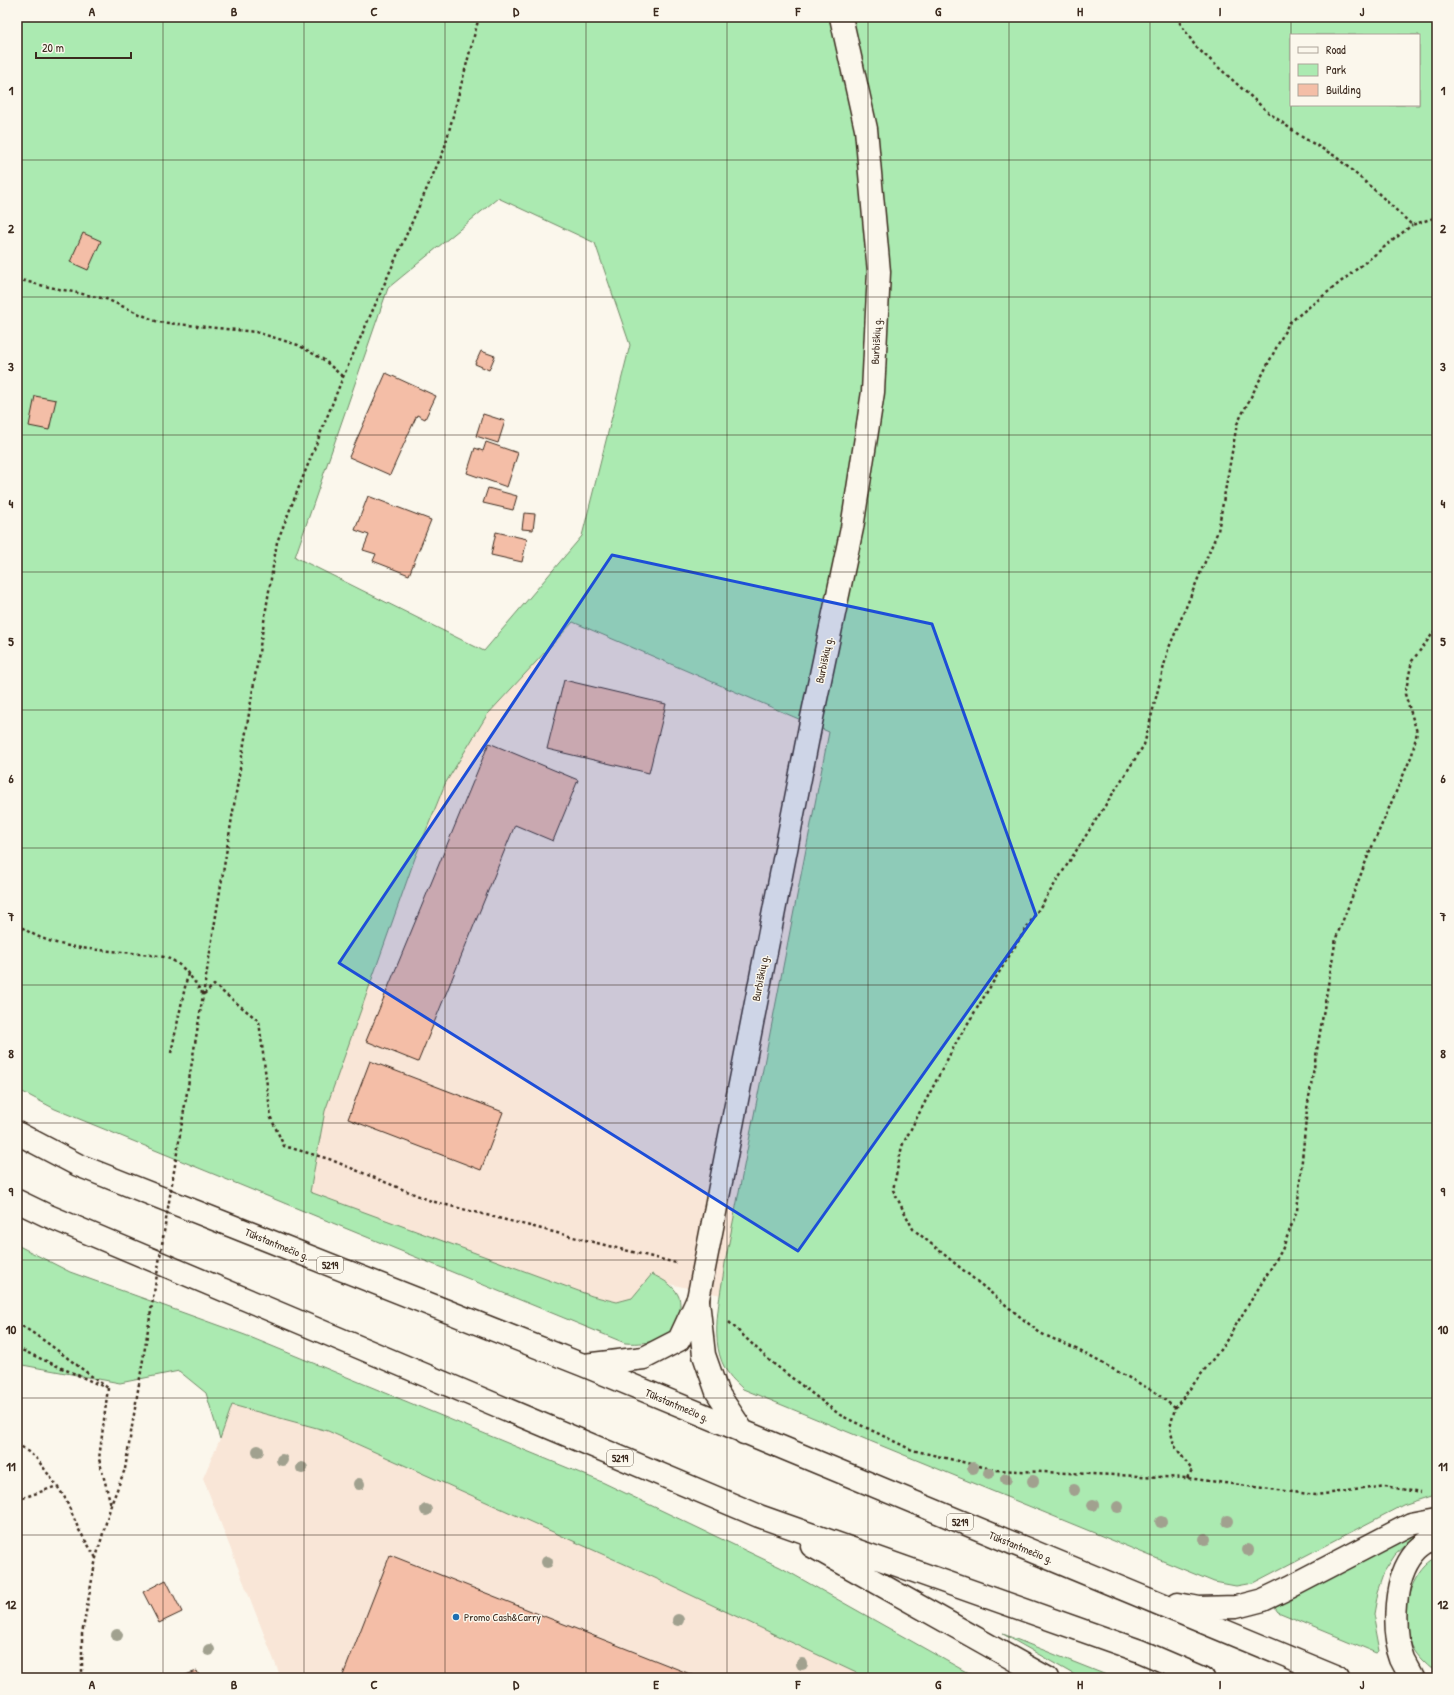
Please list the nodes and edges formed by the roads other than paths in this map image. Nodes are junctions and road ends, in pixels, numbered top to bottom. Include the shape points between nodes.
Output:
1 (841, 17) edge
2 (17, 1133) edge
3 (17, 1201) edge
4 (698, 1299) junction
5 (583, 1365) junction
6 (744, 1433) junction
7 (759, 1516) junction
8 (1437, 1519) edge
9 (1437, 1536) edge
10 (1150, 1600) junction
11 (1047, 1678) edge
12 (1203, 1678) edge
13 (1338, 1678) edge
14 (1413, 1678) edge

1 - 4 main road, Burbiškių g. via 866,128 879,272 873,392 852,528 807,742
2 - 5 main road, Tūkstantmečio g. / 5219 via 78,1165
3 - 7 main road, 5219
4 - 5 main road via 679,1340 644,1358
4 - 6 main road via 704,1355 717,1392
5 - 6 main road, Tūkstantmečio g. / 5219
6 - 10 main road, Tūkstantmečio g. / 5219
7 - 11 main road
7 - 12 main road, 5219 via 1140,1651
8 - 10 main road via 1412,1524 1263,1600 1236,1606 1199,1608
9 - 14 main road via 1415,1552 1402,1576 1396,1604 1403,1658
10 - 13 main road, Tūkstantmečio g. / 5219

